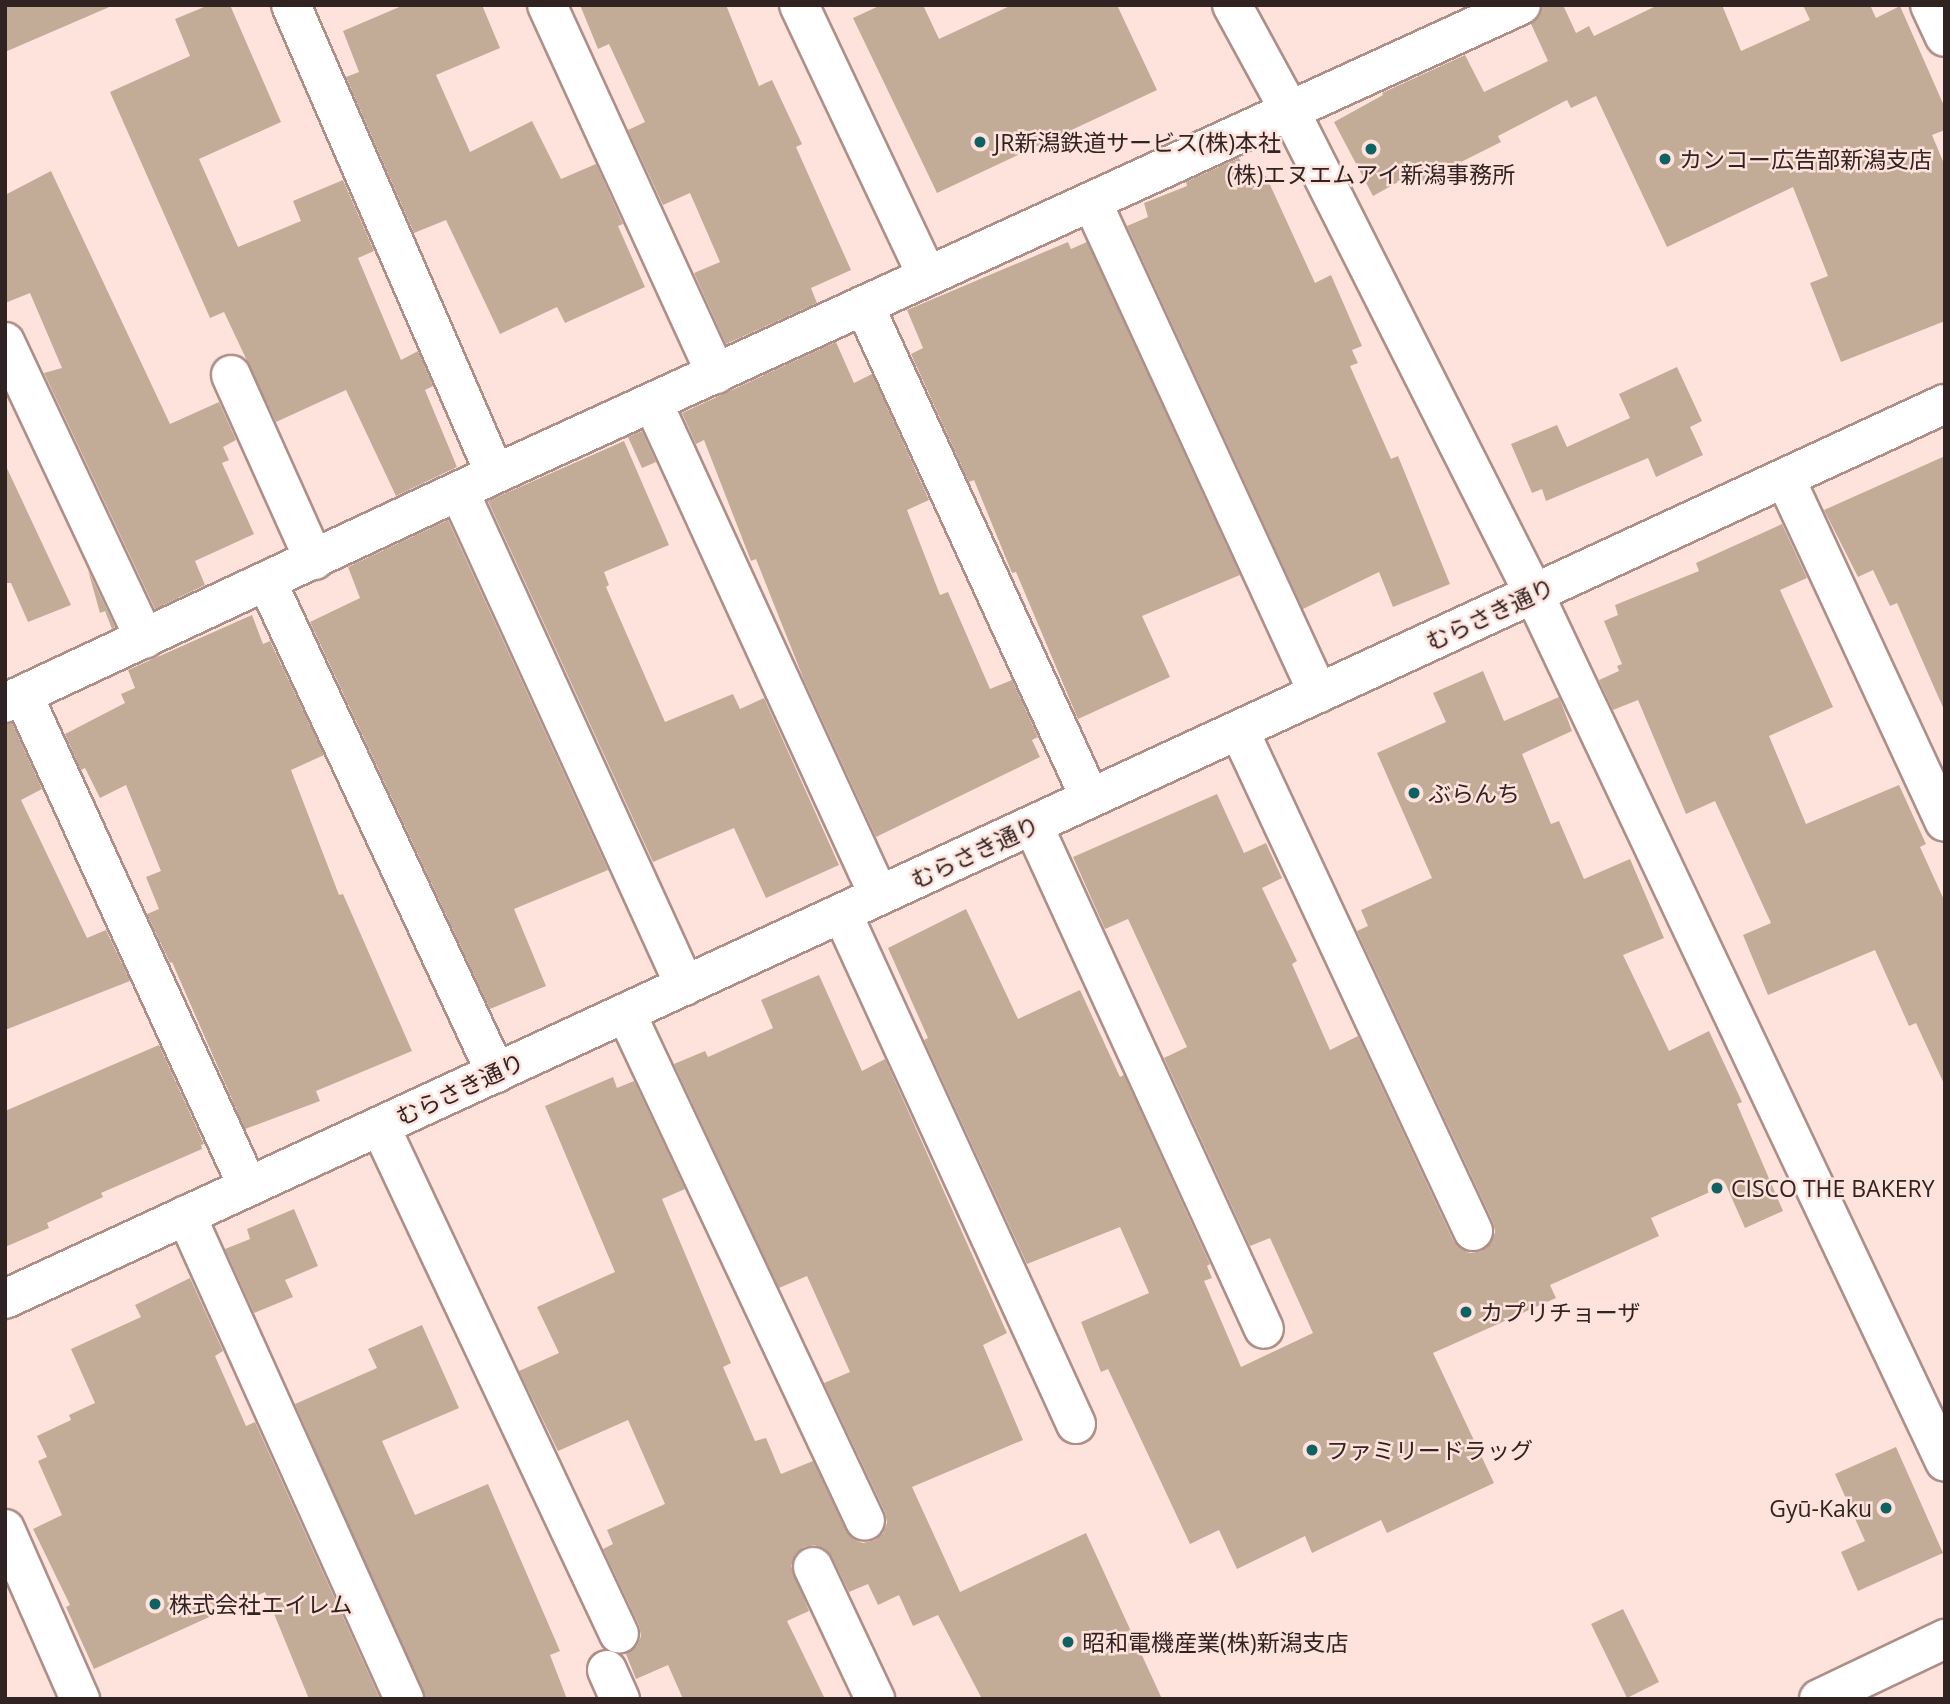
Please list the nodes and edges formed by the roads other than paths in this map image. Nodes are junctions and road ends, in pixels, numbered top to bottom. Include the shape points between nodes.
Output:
1 (291, 5) edge
2 (547, 5) edge
3 (799, 5) edge
4 (1233, 5) edge
5 (1521, 5) edge
6 (1930, 5) edge
7 (1945, 37) edge
8 (1291, 113) junction
9 (1092, 202) junction
10 (927, 276) junction
11 (864, 305) junction
12 (5, 342) edge
13 (716, 374) junction
14 (231, 375) dead end
15 (653, 403) junction
16 (1945, 404) edge
17 (495, 474) junction
18 (1785, 478) junction
19 (459, 491) junction
20 (314, 560) junction
21 (267, 582) junction
22 (1534, 594) junction
23 (145, 639) junction
24 (1318, 693) junction
25 (14, 699) edge
26 (1239, 730) junction
27 (1090, 798) junction
28 (1945, 822) edge
29 (1033, 825) junction
30 (879, 896) junction
31 (842, 913) junction
32 (685, 986) junction
33 (626, 1013) junction
34 (496, 1073) junction
35 (380, 1126) junction
36 (248, 1187) junction
37 (186, 1215) junction
38 (1473, 1231) dead end
39 (5, 1299) edge
40 (1264, 1329) dead end
41 (1076, 1424) dead end
42 (1945, 1462) edge
43 (865, 1521) dead end
44 (5, 1530) edge
45 (813, 1567) dead end
46 (618, 1634) dead end
47 (1945, 1639) edge
48 (80, 1699) edge
49 (404, 1699) edge
50 (875, 1699) edge
51 (1819, 1699) edge

1 - 17 street
2 - 13 street
3 - 10 street
4 - 8 street
5 - 8 street
6 - 7 street
8 - 9 street
8 - 22 street
9 - 10 street
9 - 24 street
10 - 11 street
11 - 13 street
11 - 27 street
12 - 23 street
13 - 15 street
14 - 20 street
15 - 17 street
15 - 30 street
16 - 18 street, むらさき通り
17 - 19 street
18 - 22 street, むらさき通り
18 - 28 street
19 - 20 street
19 - 32 street
20 - 21 street
21 - 23 street
21 - 34 street
22 - 24 street, むらさき通り
22 - 42 street
23 - 25 street
24 - 26 street, むらさき通り
25 - 36 street
26 - 27 street, むらさき通り
26 - 38 street
27 - 29 street, むらさき通り
29 - 30 street, むらさき通り
29 - 40 street
30 - 31 street, むらさき通り
31 - 32 street, むらさき通り
31 - 41 street
32 - 33 street, むらさき通り
33 - 34 street, むらさき通り
33 - 43 street
34 - 35 street, むらさき通り
35 - 36 street, むらさき通り
35 - 46 street
36 - 37 street, むらさき通り
37 - 39 street, むらさき通り
37 - 49 street
44 - 48 street
45 - 50 street
47 - 51 street

